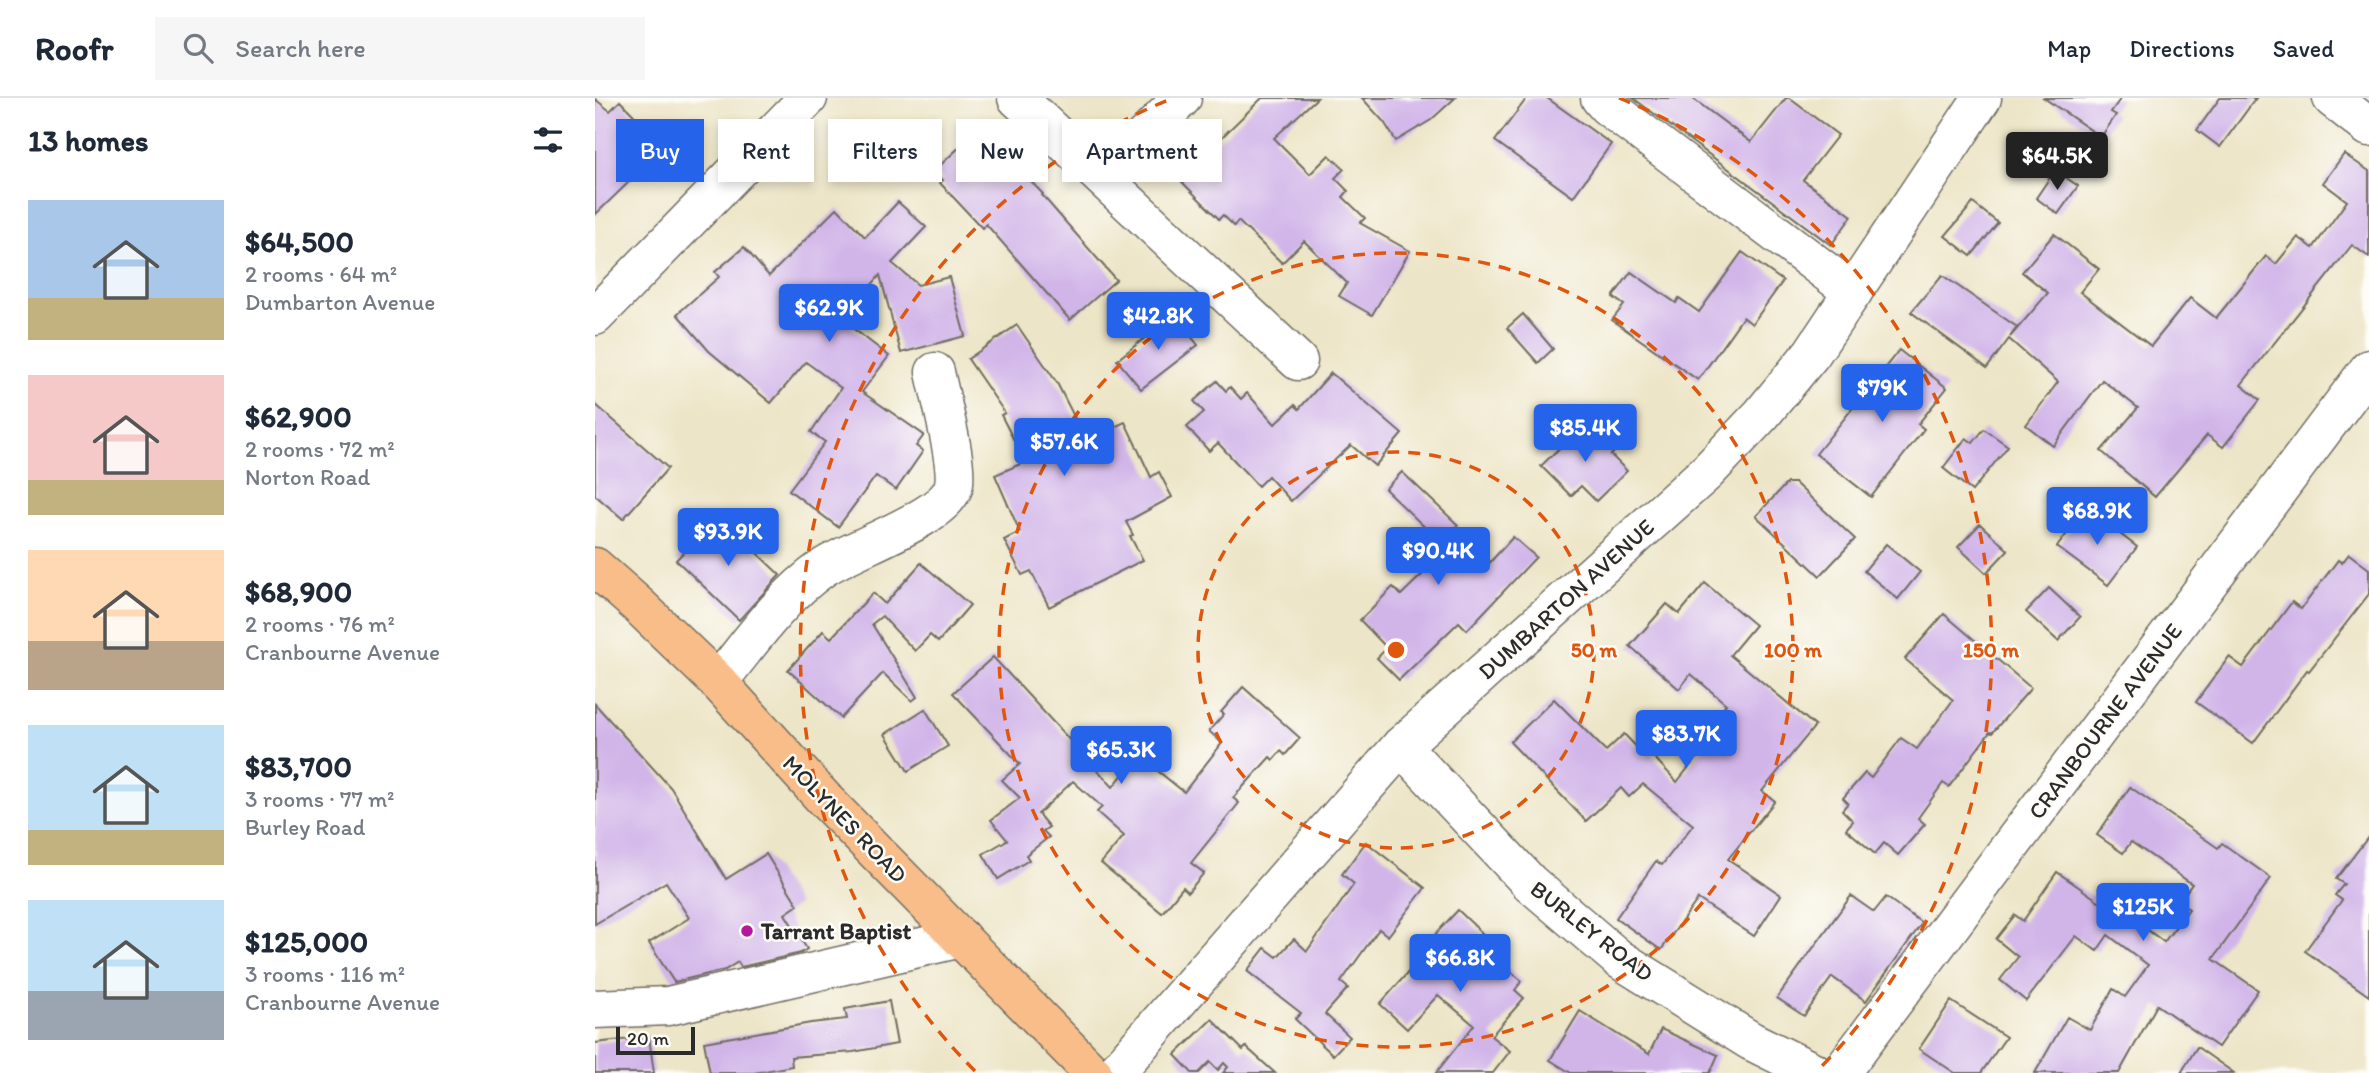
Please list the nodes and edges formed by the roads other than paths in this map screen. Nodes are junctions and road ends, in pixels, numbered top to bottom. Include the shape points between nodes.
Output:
1 (808, 98) edge
2 (1017, 98) edge
3 (1182, 98) edge
4 (1600, 98) edge
5 (1982, 98) edge
6 (2332, 98) edge
7 (1161, 119) edge
8 (2369, 127) edge
9 (1062, 140) edge
10 (1107, 182) edge
11 (1853, 292) junction
12 (595, 316) edge
13 (1298, 361) dead end
14 (2369, 369) edge
15 (935, 372) dead end
16 (595, 567) edge
17 (718, 682) junction
18 (1401, 746) junction
19 (961, 938) junction
20 (595, 1009) edge
21 (1093, 1073) edge
22 (1115, 1073) edge
23 (1816, 1073) edge
24 (1840, 1073) edge

1 - 12 street
2 - 9 street
3 - 7 street
4 - 11 street
5 - 11 street, DUMBARTON AVENUE
6 - 8 street
10 - 13 street
11 - 18 street, DUMBARTON AVENUE via 1812,353 1707,472
14 - 24 street, CRANBOURNE AVENUE
15 - 17 street via 955,477 948,498 823,568 783,603
16 - 17 main road, MOLYNES ROAD
17 - 19 main road, MOLYNES ROAD via 826,801
18 - 22 street, DUMBARTON AVENUE
18 - 23 street, BURLEY ROAD via 1530,883 1619,959 1751,1041
19 - 20 street via 668,1006
19 - 21 main road, MOLYNES ROAD

